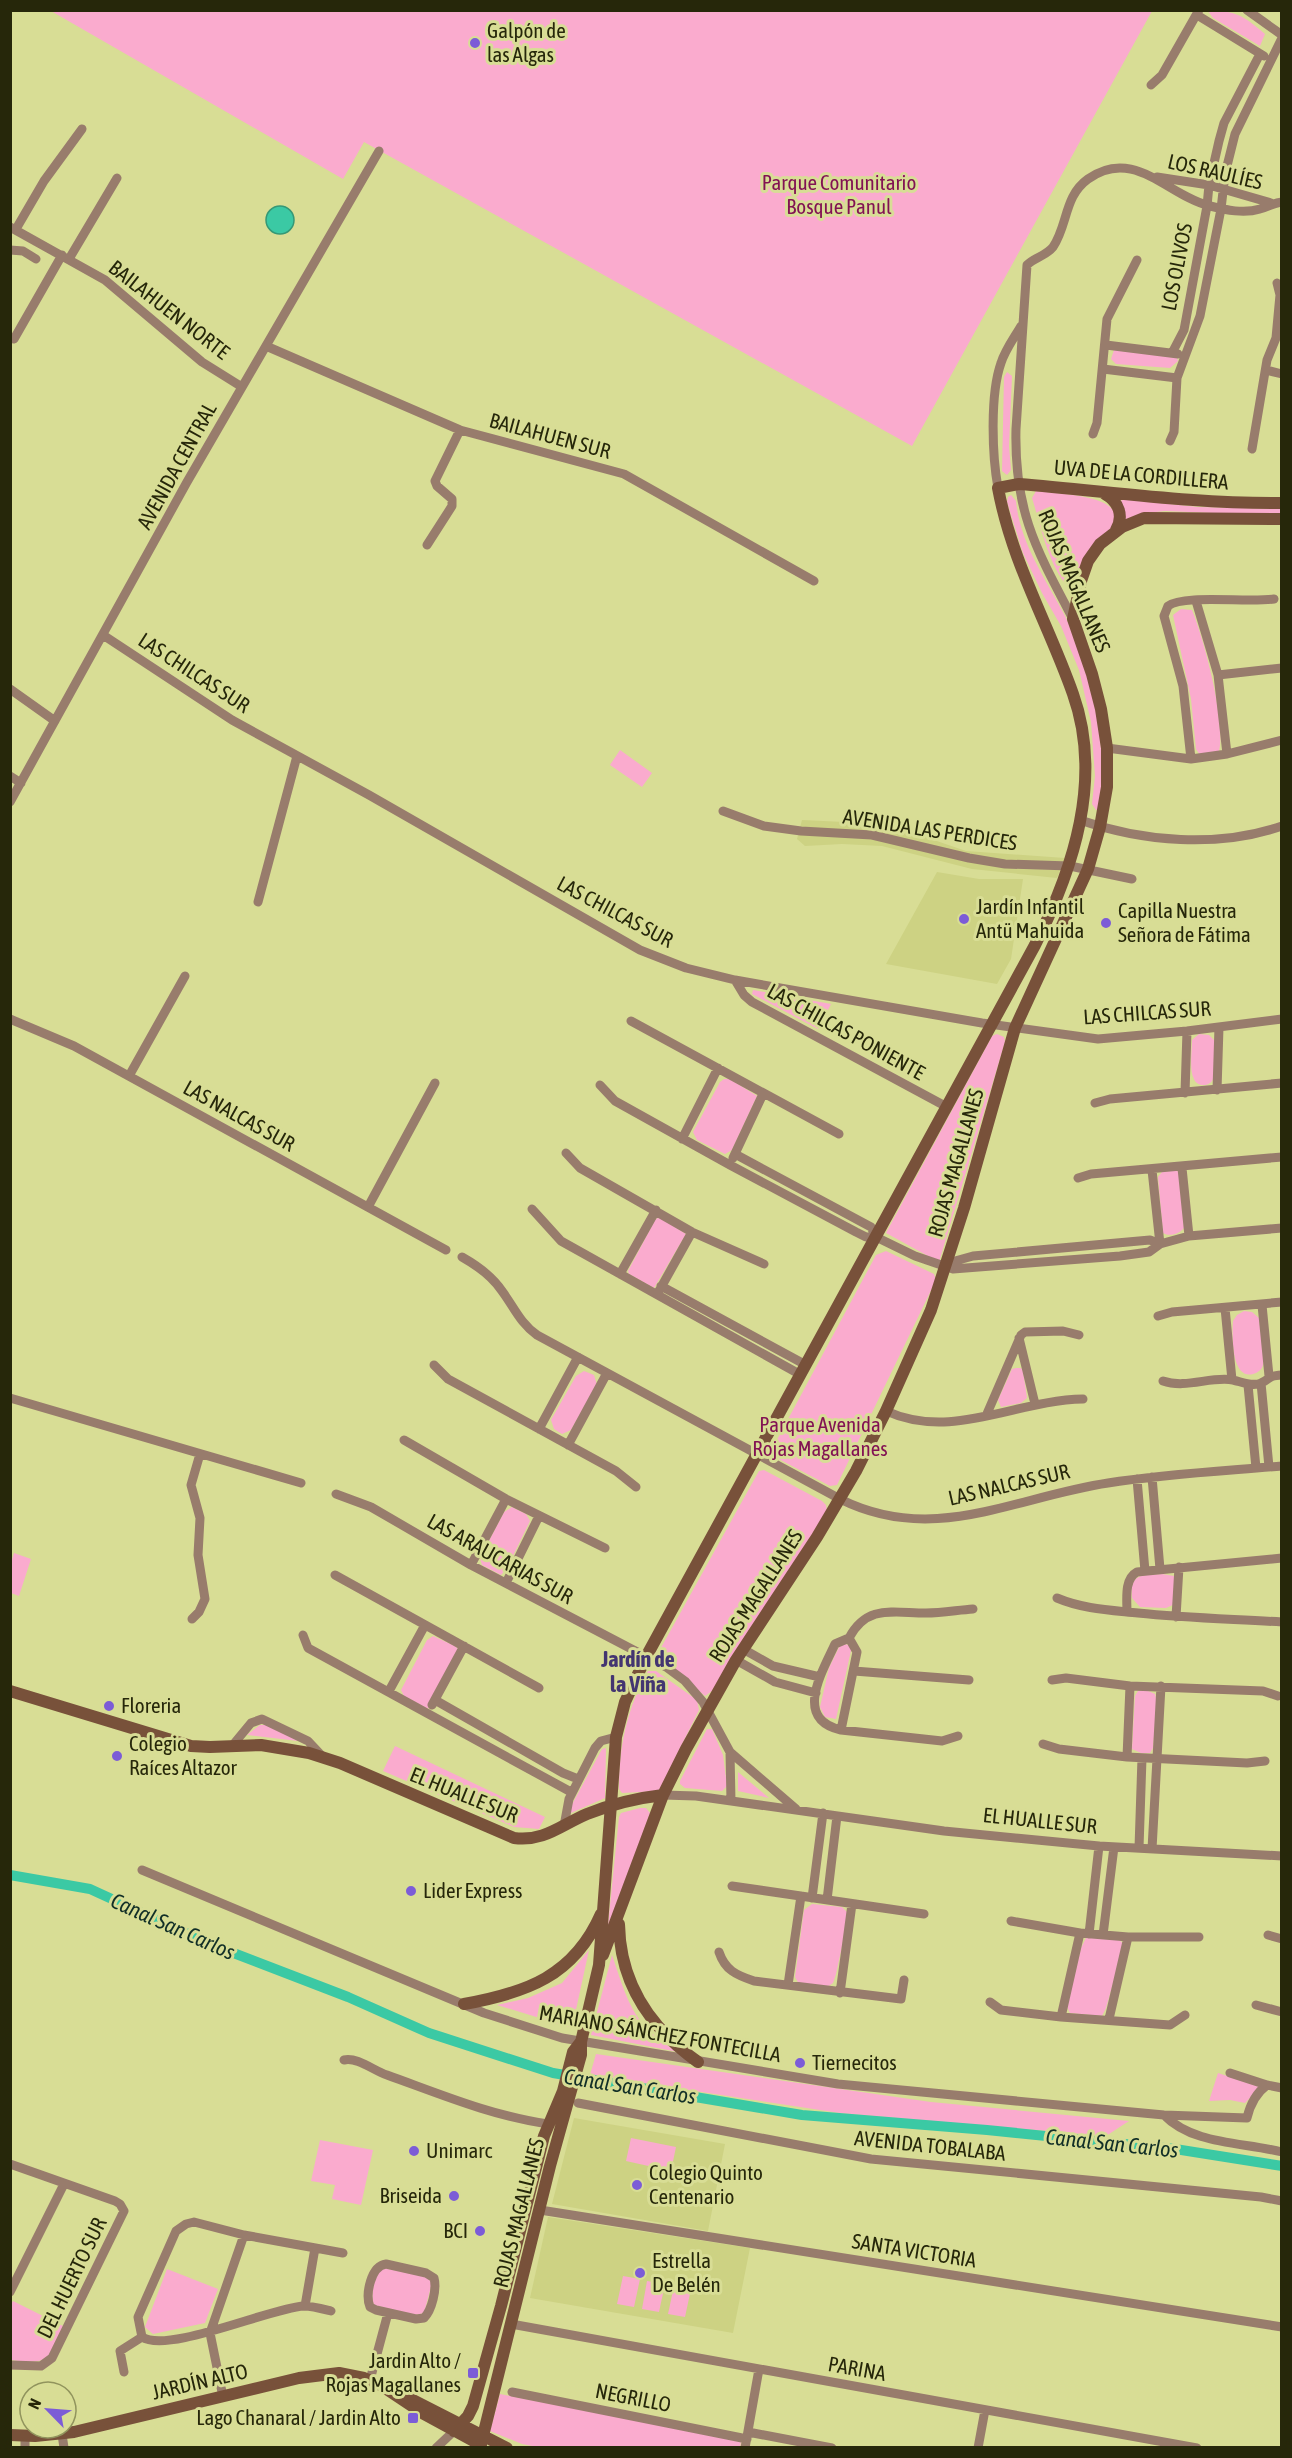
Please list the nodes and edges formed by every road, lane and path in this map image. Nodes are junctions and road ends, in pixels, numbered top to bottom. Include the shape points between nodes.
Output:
1 (1247, 10) edge
2 (1198, 13) edge
3 (1281, 37) edge
4 (1260, 54) junction
5 (1271, 60) junction
6 (1151, 85) dead end
7 (82, 129) dead end
8 (379, 151) dead end
9 (1151, 176) junction
10 (117, 178) dead end
11 (1209, 184) junction
12 (1224, 188) junction
13 (1281, 202) edge
14 (1271, 204) junction
15 (1207, 206) junction
16 (1221, 209) junction
17 (13, 228) edge
18 (34, 240) junction
19 (10, 250) edge
20 (27, 254) junction
21 (66, 257) junction
22 (36, 259) dead end
23 (1032, 260) joint
24 (1137, 260) dead end
25 (1277, 283) dead end
26 (1022, 324) junction
27 (14, 339) dead end
28 (1279, 339) edge
29 (1106, 345) junction
30 (266, 346) junction
31 (1172, 353) junction
32 (1186, 356) junction
33 (1103, 369) junction
34 (1266, 370) junction
35 (1281, 374) edge
36 (1177, 378) junction
37 (242, 387) junction
38 (460, 430) junction
39 (1093, 434) dead end
40 (1170, 441) dead end
41 (1252, 449) dead end
42 (1019, 484) junction
43 (998, 488) junction
44 (1104, 494) junction
45 (1281, 503) edge
46 (1281, 519) edge
47 (1116, 530) junction
48 (427, 545) dead end
49 (813, 581) dead end
50 (1274, 599) dead end
51 (1196, 601) junction
52 (1073, 619) junction
53 (103, 635) junction
54 (1281, 668) edge
55 (1218, 675) junction
56 (10, 689) edge
57 (55, 721) junction
58 (1281, 740) edge
59 (1107, 748) junction
60 (1227, 754) junction
61 (297, 756) junction
62 (1191, 759) junction
63 (10, 776) edge
64 (21, 783) junction
65 (10, 802) edge
66 (723, 811) dead end
67 (1080, 820) junction
68 (1281, 826) edge
69 (1100, 827) junction
70 (1070, 866) junction
71 (1089, 869) junction
72 (1132, 879) dead end
73 (258, 902) dead end
74 (185, 976) dead end
75 (735, 980) junction
76 (10, 1019) edge
77 (1281, 1019) edge
78 (631, 1021) dead end
79 (992, 1025) junction
80 (1219, 1027) junction
81 (1015, 1028) junction
82 (1187, 1032) junction
83 (718, 1068) junction
84 (129, 1076) junction
85 (435, 1083) dead end
86 (1281, 1083) edge
87 (600, 1085) dead end
88 (1217, 1090) junction
89 (1185, 1093) junction
90 (763, 1094) junction
91 (1095, 1103) dead end
92 (947, 1107) junction
93 (839, 1134) dead end
94 (682, 1139) junction
95 (566, 1153) dead end
96 (735, 1154) junction
97 (1281, 1157) edge
98 (730, 1165) junction
99 (1182, 1167) junction
100 (1152, 1170) junction
101 (1077, 1178) dead end
102 (368, 1207) junction
103 (532, 1209) dead end
104 (656, 1210) junction
105 (1281, 1228) edge
106 (692, 1232) junction
107 (1189, 1236) junction
108 (876, 1237) junction
109 (1160, 1244) junction
110 (446, 1250) dead end
111 (462, 1257) dead end
112 (764, 1264) dead end
113 (946, 1267) junction
114 (620, 1274) junction
115 (661, 1286) junction
116 (656, 1296) junction
117 (1281, 1302) edge
118 (1262, 1305) junction
119 (1225, 1308) junction
120 (1158, 1316) dead end
121 (1079, 1335) dead end
122 (1019, 1338) junction
123 (578, 1357) junction
124 (435, 1365) dead end
125 (803, 1370) junction
126 (607, 1373) junction
127 (1281, 1375) edge
128 (1269, 1376) junction
129 (1232, 1380) junction
130 (1163, 1381) dead end
131 (1261, 1383) junction
132 (1248, 1384) junction
133 (10, 1398) edge
134 (1083, 1399) dead end
135 (1035, 1404) junction
136 (886, 1411) junction
137 (986, 1416) junction
138 (539, 1429) junction
139 (404, 1440) dead end
140 (568, 1445) junction
141 (200, 1454) junction
142 (757, 1454) junction
143 (1281, 1466) edge
144 (1269, 1467) junction
145 (1256, 1468) junction
146 (1152, 1477) junction
147 (1137, 1479) junction
148 (301, 1483) dead end
149 (636, 1486) dead end
150 (336, 1494) dead end
151 (506, 1499) junction
152 (840, 1499) junction
153 (539, 1516) junction
154 (605, 1548) dead end
155 (1281, 1558) edge
156 (471, 1565) junction
157 (1179, 1567) junction
158 (1160, 1569) junction
159 (1145, 1570) junction
160 (335, 1575) dead end
161 (506, 1583) junction
162 (1057, 1598) dead end
163 (973, 1609) dead end
164 (1126, 1612) junction
165 (1176, 1617) junction
166 (192, 1619) dead end
167 (1281, 1622) edge
168 (425, 1625) junction
169 (303, 1635) dead end
170 (849, 1638) junction
171 (464, 1646) junction
172 (743, 1649) junction
173 (646, 1657) junction
174 (736, 1660) junction
175 (854, 1671) junction
176 (820, 1677) junction
177 (969, 1680) dead end
178 (1052, 1680) dead end
179 (1130, 1686) junction
180 (1161, 1686) junction
181 (539, 1688) dead end
182 (10, 1690) edge
183 (389, 1691) junction
184 (816, 1693) junction
185 (1278, 1696) dead end
186 (435, 1700) junction
187 (708, 1709) junction
188 (428, 1712) junction
189 (841, 1731) junction
190 (958, 1736) dead end
191 (616, 1737) junction
192 (1043, 1744) dead end
193 (232, 1746) junction
194 (730, 1752) junction
195 (323, 1757) junction
196 (1127, 1757) junction
197 (1142, 1758) junction
198 (1156, 1758) junction
199 (1265, 1761) dead end
200 (578, 1779) junction
201 (571, 1792) junction
202 (663, 1795) junction
203 (732, 1801) junction
204 (612, 1806) junction
205 (796, 1809) junction
206 (823, 1814) junction
207 (837, 1816) junction
208 (564, 1826) junction
209 (1099, 1846) junction
210 (1114, 1847) junction
211 (1139, 1848) junction
212 (1152, 1849) junction
213 (1281, 1856) edge
214 (142, 1870) dead end
215 (732, 1886) dead end
216 (801, 1896) junction
217 (812, 1898) junction
218 (827, 1900) junction
219 (852, 1904) junction
220 (604, 1907) junction
221 (924, 1914) dead end
222 (618, 1918) junction
223 (1011, 1921) dead end
224 (1085, 1934) junction
225 (1103, 1935) junction
226 (1268, 1935) dead end
227 (1199, 1936) dead end
228 (1128, 1937) junction
229 (1281, 1939) edge
230 (719, 1952) dead end
231 (599, 1965) junction
232 (904, 1980) dead end
233 (788, 1985) junction
234 (840, 1993) junction
235 (990, 2002) dead end
236 (464, 2004) junction
237 (1256, 2005) dead end
238 (1281, 2012) edge
239 (1185, 2015) dead end
240 (1060, 2017) junction
241 (1108, 2019) junction
242 (581, 2042) junction
243 (344, 2060) dead end
244 (698, 2062) junction
245 (1230, 2073) dead end
246 (1267, 2085) junction
247 (1281, 2088) edge
248 (568, 2089) junction
249 (578, 2103) dead end
250 (1164, 2115) junction
251 (548, 2124) junction
252 (559, 2136) junction
253 (1281, 2152) edge
254 (10, 2164) edge
255 (536, 2165) junction
256 (550, 2166) junction
257 (64, 2184) junction
258 (1281, 2201) edge
259 (540, 2210) junction
260 (244, 2235) junction
261 (315, 2248) junction
262 (343, 2253) dead end
263 (10, 2292) edge
264 (305, 2306) junction
265 (501, 2306) junction
266 (331, 2311) dead end
267 (388, 2313) junction
268 (511, 2324) junction
269 (1281, 2327) edge
270 (495, 2328) junction
271 (210, 2332) junction
272 (142, 2337) junction
273 (10, 2365) edge
274 (759, 2369) junction
275 (123, 2372) dead end
276 (370, 2380) junction
277 (512, 2392) dead end
278 (494, 2394) junction
279 (223, 2397) junction
280 (985, 2410) junction
281 (458, 2428) junction
282 (78, 2431) edge
283 (10, 2435) edge
284 (747, 2440) edge
285 (25, 2442) edge
286 (482, 2443) edge
287 (1184, 2446) edge
288 (436, 2448) edge
289 (507, 2448) edge
290 (832, 2448) edge
291 (978, 2448) edge
292 (1197, 2448) edge

1 - 3 street
2 - 4 street
2 - 6 street via 1162,75
3 - 5 street, LOS OLIVOS
4 - 5 street
4 - 11 street, LOS OLIVOS via 1224,123
5 - 12 street, LOS OLIVOS via 1235,134
7 - 17 street
8 - 30 street, AVENIDA CENTRAL
9 - 11 street, LOS RAULÍES
9 - 15 street, LOS RAULÍES
9 - 23 street, LOS RAULÍES via 1119,168 1088,179 1070,199 1055,244 1048,253
10 - 21 street
11 - 12 street, LOS RAULÍES
11 - 15 street, LOS OLIVOS
12 - 14 street, LOS RAULÍES
12 - 16 street, LOS OLIVOS
13 - 14 street, LOS RAULÍES
14 - 16 street, LOS RAULÍES via 1244,212
15 - 16 street, LOS RAULÍES
15 - 31 street, LOS OLIVOS via 1184,330
16 - 32 street, LOS OLIVOS via 1200,316
17 - 18 street, BAILAHUEN NORTE
18 - 20 street
18 - 21 street, BAILAHUEN NORTE
19 - 20 street
20 - 22 street
21 - 27 street
21 - 37 street, BAILAHUEN NORTE via 123,293 202,362
23 - 26 street, ROJAS MAGALLANES via 1025,269
24 - 29 street via 1110,310
25 - 28 street
26 - 42 street, ROJAS MAGALLANES via 1016,455
26 - 43 street, ROJAS MAGALLANES via 1002,359 998,379 994,444
28 - 34 street
29 - 31 street
29 - 33 street
30 - 37 street, AVENIDA CENTRAL
30 - 38 street, BAILAHUEN SUR
31 - 32 street
32 - 36 street, LOS OLIVOS
33 - 36 street
33 - 39 street
34 - 35 street
34 - 41 street
36 - 40 street, LOS OLIVOS
37 - 53 street, AVENIDA CENTRAL
38 - 48 street via 435,481 452,499 452,506
38 - 49 street, BAILAHUEN SUR via 624,474
42 - 43 street, UVA DE LA CORDILLERA
42 - 44 street, UVA DE LA CORDILLERA
42 - 52 street, ROJAS MAGALLANES via 1037,550
43 - 67 street, ROJAS MAGALLANES via 1009,539 1078,712 1086,763
44 - 45 street, UVA DE LA CORDILLERA via 1238,504
44 - 47 street via 1115,501 1120,512
46 - 47 street, UVA DE LA CORDILLERA via 1151,517
47 - 52 street, UVA DE LA CORDILLERA via 1088,561
50 - 51 street
51 - 55 street
51 - 62 street via 1173,602 1164,616 1183,686
52 - 59 street, ROJAS MAGALLANES via 1092,674
53 - 57 street, AVENIDA CENTRAL
53 - 61 street, LAS CHILCAS SUR via 220,713
54 - 55 street
55 - 60 street
56 - 57 street
57 - 64 street, AVENIDA CENTRAL
58 - 60 street
59 - 62 street
59 - 69 street, ROJAS MAGALLANES via 1107,787
60 - 62 street
61 - 73 street
61 - 75 street, LAS CHILCAS SUR via 640,950 686,968
63 - 64 street
64 - 65 street, AVENIDA CENTRAL
66 - 70 street, AVENIDA LAS PERDICES via 764,826 872,835 1005,864
67 - 69 street
67 - 70 street, ROJAS MAGALLANES
68 - 69 street via 1244,836 1199,839 1147,836
69 - 71 street, ROJAS MAGALLANES
70 - 71 street, AVENIDA LAS PERDICES
70 - 79 street, ROJAS MAGALLANES via 1045,926
71 - 72 street, AVENIDA LAS PERDICES
71 - 81 street, ROJAS MAGALLANES
74 - 84 street
75 - 79 street, LAS CHILCAS SUR
75 - 92 street, LAS CHILCAS PONIENTE via 752,1002
76 - 84 street, LAS NALCAS SUR via 74,1046
77 - 80 street, LAS CHILCAS SUR
78 - 83 street
79 - 81 street, LAS CHILCAS SUR
79 - 92 street, ROJAS MAGALLANES
80 - 82 street, LAS CHILCAS SUR
80 - 88 street
81 - 82 street, LAS CHILCAS SUR via 1098,1039
81 - 113 street, ROJAS MAGALLANES
82 - 89 street
83 - 90 street
83 - 94 street
84 - 102 street, LAS NALCAS SUR
85 - 102 street
86 - 88 street
87 - 94 street via 615,1101
88 - 89 street
89 - 91 street
90 - 93 street
90 - 96 street
92 - 108 street, ROJAS MAGALLANES
94 - 98 street
95 - 104 street via 580,1168
96 - 98 street
96 - 108 street via 871,1227
97 - 99 street
98 - 108 street via 866,1237
99 - 100 street
99 - 107 street
100 - 101 street
100 - 109 street
102 - 110 street, LAS NALCAS SUR
103 - 114 street via 561,1241
104 - 106 street
104 - 114 street
105 - 107 street
106 - 112 street
106 - 115 street
107 - 109 street
108 - 113 street
108 - 125 street, ROJAS MAGALLANES
109 - 113 street via 1149,1251 1120,1256 970,1269
111 - 123 street, LAS NALCAS SUR via 494,1281 525,1326
113 - 136 street, ROJAS MAGALLANES
114 - 116 street
115 - 116 street
115 - 125 street
116 - 125 street
117 - 118 street
118 - 119 street
118 - 128 street
119 - 120 street
119 - 129 street
121 - 122 street via 1063,1331 1028,1332
122 - 135 street
122 - 137 street
123 - 126 street, LAS NALCAS SUR
123 - 138 street
124 - 138 street via 448,1379
125 - 142 street, ROJAS MAGALLANES
126 - 140 street
126 - 142 street, LAS NALCAS SUR
127 - 128 street
128 - 131 street
129 - 130 street via 1176,1384
129 - 132 street
131 - 132 street
131 - 144 street
132 - 145 street
133 - 141 street
134 - 135 street
135 - 137 street
136 - 137 street via 926,1422 948,1423
136 - 152 street, ROJAS MAGALLANES
138 - 140 street
139 - 151 street
140 - 149 street via 622,1474
141 - 148 street
141 - 166 street via 191,1485 200,1518 198,1555 205,1599
142 - 152 street, LAS NALCAS SUR
142 - 173 street, ROJAS MAGALLANES
143 - 144 street, LAS NALCAS SUR
144 - 145 street, LAS NALCAS SUR
145 - 146 street, LAS NALCAS SUR
146 - 147 street, LAS NALCAS SUR
146 - 158 street
147 - 152 street, LAS NALCAS SUR via 1079,1488 950,1519 888,1515
147 - 159 street
150 - 156 street, LAS ARAUCARIAS SUR via 371,1507
151 - 153 street
151 - 156 street
152 - 172 street, ROJAS MAGALLANES
153 - 154 street
153 - 161 street
155 - 157 street
156 - 161 street, LAS ARAUCARIAS SUR
157 - 158 street
157 - 165 street
158 - 159 street
159 - 164 street via 1129,1579
160 - 168 street
161 - 173 street, LAS ARAUCARIAS SUR
162 - 164 street via 1098,1610
163 - 170 street via 877,1613 855,1626
164 - 165 street
165 - 167 street
168 - 171 street
168 - 183 street
169 - 183 street via 308,1648
170 - 175 street via 857,1652
170 - 176 street via 835,1644
171 - 181 street
171 - 186 street
172 - 174 street, ROJAS MAGALLANES
172 - 176 street via 773,1666
173 - 187 street via 685,1682
173 - 191 street, ROJAS MAGALLANES via 625,1702
174 - 184 street via 775,1682
174 - 187 street, ROJAS MAGALLANES
175 - 177 street
175 - 189 street
176 - 184 street
178 - 179 street via 1066,1678
179 - 180 street
179 - 196 street
180 - 185 street via 1263,1691
180 - 198 street
182 - 193 street, EL HUALLE SUR via 191,1746
183 - 188 street
184 - 189 street via 814,1709 819,1720
186 - 188 street
186 - 200 street
187 - 194 street
187 - 202 street, ROJAS MAGALLANES
188 - 201 street
189 - 190 street via 942,1741
191 - 200 street via 598,1743
191 - 204 street, ROJAS MAGALLANES
192 - 196 street
193 - 195 street, EL HUALLE SUR via 278,1747
193 - 195 street, EL HUALLE SUR via 251,1723 262,1719 308,1742
194 - 203 street
194 - 205 street
195 - 208 street, EL HUALLE SUR via 505,1835 532,1839
196 - 197 street
197 - 198 street
197 - 211 street
198 - 199 street
198 - 212 street
200 - 201 street
201 - 208 street
202 - 203 street, EL HUALLE SUR
202 - 204 street, EL HUALLE SUR
202 - 222 street, ROJAS MAGALLANES
203 - 205 street, EL HUALLE SUR
204 - 208 street, EL HUALLE SUR
204 - 220 street, ROJAS MAGALLANES
205 - 206 street, EL HUALLE SUR
206 - 207 street, EL HUALLE SUR
206 - 217 street
207 - 209 street, EL HUALLE SUR
207 - 218 street
209 - 210 street, EL HUALLE SUR
209 - 224 street
210 - 211 street, EL HUALLE SUR
210 - 225 street
211 - 212 street, EL HUALLE SUR
212 - 213 street, EL HUALLE SUR
214 - 236 street, MARIANO SÁNCHEZ FONTECILLA
215 - 216 street
216 - 217 street
216 - 233 street
217 - 218 street
218 - 219 street
219 - 221 street
219 - 234 street
220 - 231 street, ROJAS MAGALLANES
220 - 236 street via 577,1952 548,1977 511,1994
222 - 231 street, ROJAS MAGALLANES
222 - 244 street via 622,1954 639,2002 664,2034
223 - 224 street
224 - 225 street
224 - 240 street
225 - 228 street
226 - 229 street
227 - 228 street
228 - 241 street
230 - 233 street via 723,1964 734,1974
231 - 242 street, ROJAS MAGALLANES
232 - 234 street via 901,1999
233 - 234 street
235 - 240 street via 1001,2010
236 - 242 street, MARIANO SÁNCHEZ FONTECILLA via 525,2028
237 - 238 street
239 - 241 street via 1170,2025
240 - 241 street
242 - 244 street, MARIANO SÁNCHEZ FONTECILLA
242 - 248 street, ROJAS MAGALLANES via 573,2052
243 - 251 street via 351,2059 382,2074 499,2114
244 - 250 street, MARIANO SÁNCHEZ FONTECILLA via 838,2084
245 - 246 street
246 - 247 street
246 - 250 street, MARIANO SÁNCHEZ FONTECILLA via 1247,2118
248 - 251 street, ROJAS MAGALLANES
248 - 252 street, ROJAS MAGALLANES
249 - 258 street, AVENIDA TOBALABA via 871,2159
250 - 253 street, MARIANO SÁNCHEZ FONTECILLA via 1176,2127 1229,2144
251 - 252 street
251 - 255 street, ROJAS MAGALLANES
252 - 256 street, ROJAS MAGALLANES
254 - 257 street
255 - 256 street via 543,2162
255 - 265 street, ROJAS MAGALLANES
256 - 259 street, ROJAS MAGALLANES
257 - 263 street
257 - 273 street, DEL HUERTO SUR via 115,2201 122,2206 122,2217 52,2358 41,2366
259 - 268 street, ROJAS MAGALLANES
259 - 269 street, SANTA VICTORIA
260 - 261 street
260 - 271 street
260 - 272 street via 194,2222 179,2228 138,2317
261 - 262 street
261 - 264 street
264 - 266 street
264 - 271 street
265 - 268 street
265 - 270 street, ROJAS MAGALLANES
267 - 267 street via 417,2319 426,2316 435,2286 432,2276 386,2264 378,2266 368,2303 373,2309
267 - 276 street
268 - 274 street, PARINA
268 - 278 street, ROJAS MAGALLANES
270 - 278 street, ROJAS MAGALLANES
270 - 281 street, ROJAS MAGALLANES via 471,2411
271 - 272 street via 153,2341
271 - 279 street
272 - 275 street via 120,2351
274 - 280 street, PARINA
274 - 284 street
276 - 279 street, JARDÍN ALTO via 339,2373 317,2374
276 - 281 street, JARDÍN ALTO via 415,2409
277 - 284 street, NEGRILLO
278 - 286 street, ROJAS MAGALLANES
279 - 282 street, JARDÍN ALTO
280 - 287 street, PARINA
280 - 291 street
281 - 286 street, JARDÍN ALTO
281 - 288 street
283 - 285 street, JARDÍN ALTO
284 - 290 street, NEGRILLO
286 - 289 street, JARDÍN ALTO
287 - 292 street, PARINA

